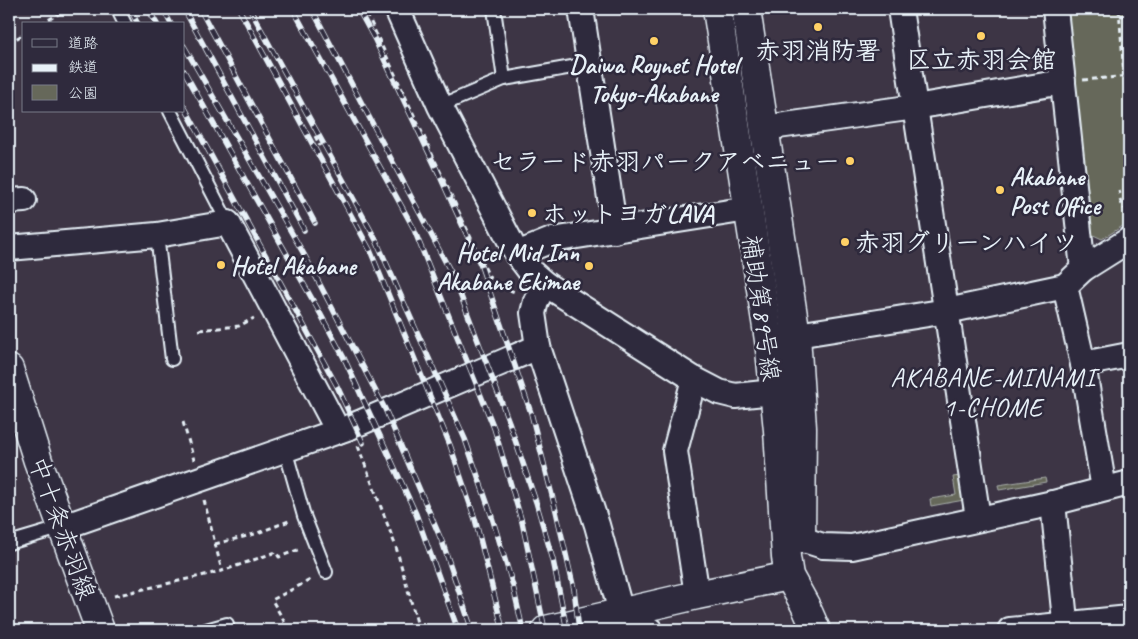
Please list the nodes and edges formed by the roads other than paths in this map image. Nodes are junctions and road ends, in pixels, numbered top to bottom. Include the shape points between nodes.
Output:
1 (397, 9) edge
2 (494, 9) edge
3 (581, 9) edge
4 (717, 9) edge
5 (746, 9) edge
6 (900, 9) edge
7 (1055, 9) edge
8 (589, 64) junction
9 (504, 79) junction
10 (1063, 82) junction
11 (440, 106) junction
12 (915, 107) junction
13 (171, 112) edge
14 (764, 128) junction
15 (748, 210) junction
16 (228, 223) junction
17 (615, 231) junction
18 (157, 235) junction
19 (1129, 240) edge
20 (9, 248) edge
21 (517, 254) junction
22 (1084, 270) junction
23 (544, 284) junction
24 (1065, 286) junction
25 (947, 311) junction
26 (796, 335) junction
27 (769, 340) junction
28 (538, 347) junction
29 (1129, 355) edge
30 (172, 359) dead end
31 (1083, 364) junction
32 (9, 369) edge
33 (694, 379) junction
34 (787, 390) junction
35 (344, 429) junction
36 (285, 449) junction
37 (1129, 484) edge
38 (1104, 489) junction
39 (1053, 503) junction
40 (978, 518) junction
41 (63, 527) junction
42 (801, 540) junction
43 (9, 543) edge
44 (326, 572) road end
45 (789, 576) junction
46 (697, 595) junction
47 (805, 605) junction
48 (1129, 618) edge
49 (624, 621) edge
50 (227, 624) dead end
51 (1065, 627) edge
52 (100, 630) edge
53 (206, 630) edge
54 (546, 630) edge
55 (650, 630) edge
56 (816, 630) edge
57 (1010, 630) edge

1 - 11 street
2 - 9 lane
3 - 8 street
4 - 15 street, 補助第89号線
5 - 14 street, 補助第89号線
6 - 12 street
7 - 10 street
8 - 9 lane
8 - 17 street
9 - 11 lane
10 - 12 street
10 - 22 street
11 - 21 street
12 - 14 street
12 - 25 street
13 - 16 lane
14 - 26 street, 補助第89号線
15 - 17 street
15 - 27 street, 補助第89号線
16 - 18 street
16 - 35 street
17 - 21 street via 552,240
18 - 20 street
18 - 30 lane
19 - 22 street
21 - 23 street
22 - 24 street
23 - 28 street via 533,313
23 - 33 street
24 - 25 street
24 - 31 street
25 - 26 street
25 - 40 street
26 - 27 street
26 - 34 street, 補助第89号線
27 - 34 street, 補助第89号線
28 - 35 street
28 - 49 street via 597,525
29 - 31 street
31 - 38 street
32 - 41 street, 中十条赤羽線
33 - 34 street via 735,396
33 - 46 street via 675,451
34 - 42 street, 補助第89号線 via 802,428
34 - 45 street, 補助第89号線 via 786,557
35 - 36 street
36 - 41 street
36 - 44 lane via 304,516
37 - 38 street
38 - 39 street
39 - 40 street
39 - 51 street
40 - 42 street via 852,547 823,546
41 - 43 lane
41 - 52 street, 中十条赤羽線
42 - 47 street, 補助第89号線 via 800,570
45 - 46 street
45 - 47 street, 補助第89号線
46 - 49 street
47 - 56 street, 補助第89号線
48 - 51 street
49 - 54 street
49 - 55 street
50 - 53 lane
51 - 57 street

